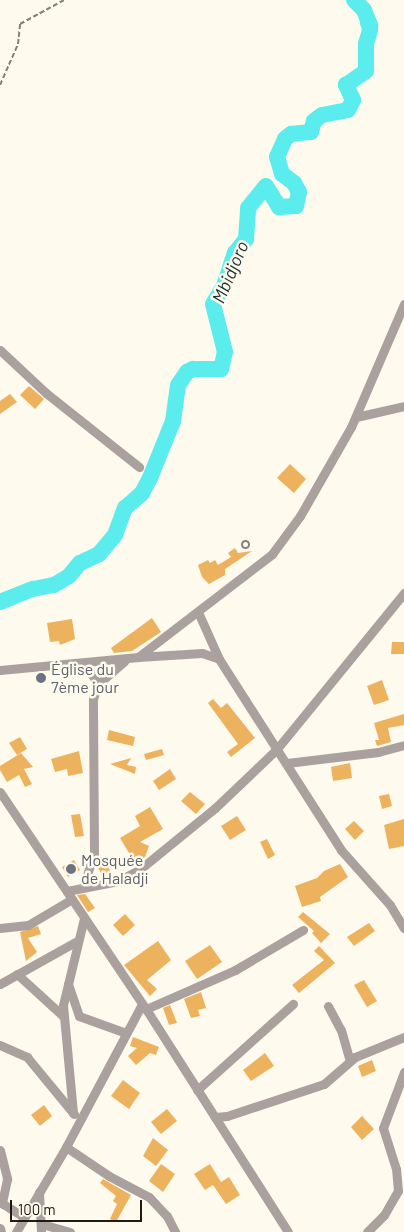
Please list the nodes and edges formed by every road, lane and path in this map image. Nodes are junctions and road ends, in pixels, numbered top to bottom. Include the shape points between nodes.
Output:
1 (64, 0) edge
2 (0, 85) edge
3 (404, 304) edge
4 (0, 350) edge
5 (404, 406) edge
6 (356, 417) junction
7 (139, 467) dead end
8 (404, 593) edge
9 (198, 612) junction
10 (138, 657) junction
11 (219, 659) junction
12 (124, 661) junction
13 (84, 663) junction
14 (0, 670) edge
15 (98, 684) junction
16 (404, 745) edge
17 (276, 750) junction
18 (286, 763) junction
19 (0, 792) edge
20 (84, 885) junction
21 (69, 895) junction
22 (401, 916) edge
23 (84, 918) junction
24 (0, 928) edge
25 (404, 928) edge
26 (303, 930) dead end
27 (77, 941) junction
28 (17, 974) junction
29 (67, 976) junction
30 (1, 985) edge
31 (293, 1004) dead end
32 (328, 1006) dead end
33 (144, 1007) junction
34 (63, 1016) junction
35 (126, 1033) junction
36 (404, 1037) edge
37 (0, 1045) edge
38 (350, 1061) junction
39 (404, 1072) edge
40 (197, 1090) junction
41 (76, 1117) junction
42 (215, 1117) junction
43 (66, 1146) junction
44 (0, 1150) edge
45 (39, 1192) junction
46 (1, 1202) edge
47 (24, 1217) junction
48 (0, 1228) edge
49 (42, 1228) edge
50 (1, 1232) edge
51 (16, 1232) edge
52 (70, 1232) edge
53 (175, 1232) edge
54 (288, 1232) edge
55 (367, 1232) edge

1 - 2 path via 20,24 18,44
3 - 6 street
4 - 7 street via 46,393
5 - 6 street
6 - 9 street via 284,541
8 - 17 street
9 - 10 street
9 - 11 street
10 - 11 street via 202,653
10 - 12 street
11 - 17 street
12 - 13 street
12 - 15 street
13 - 14 street
13 - 15 street
15 - 20 street via 93,714 94,852
16 - 18 street via 378,752
17 - 18 street
17 - 20 street via 215,808 139,870 118,881
18 - 22 street via 341,850
19 - 21 street
20 - 21 street
21 - 23 street
21 - 24 street via 28,925
22 - 25 street
23 - 27 street
23 - 33 street
26 - 33 street via 235,970
27 - 28 street
27 - 29 street
28 - 30 street
28 - 34 street
29 - 34 street
29 - 35 street via 79,1016
31 - 40 street
32 - 38 street via 341,1030
33 - 35 street
33 - 40 street
34 - 41 street
35 - 41 street
36 - 38 street via 376,1046
37 - 41 street via 26,1057
38 - 42 street via 324,1084 227,1116
39 - 55 street via 383,1128 396,1169 398,1191 384,1215
40 - 42 street
41 - 43 street
42 - 54 street
43 - 45 street
43 - 53 street via 109,1176 149,1197 167,1216
44 - 46 street via 7,1180
45 - 47 street
45 - 49 street
46 - 47 street
47 - 51 street
48 - 50 street
49 - 52 street

